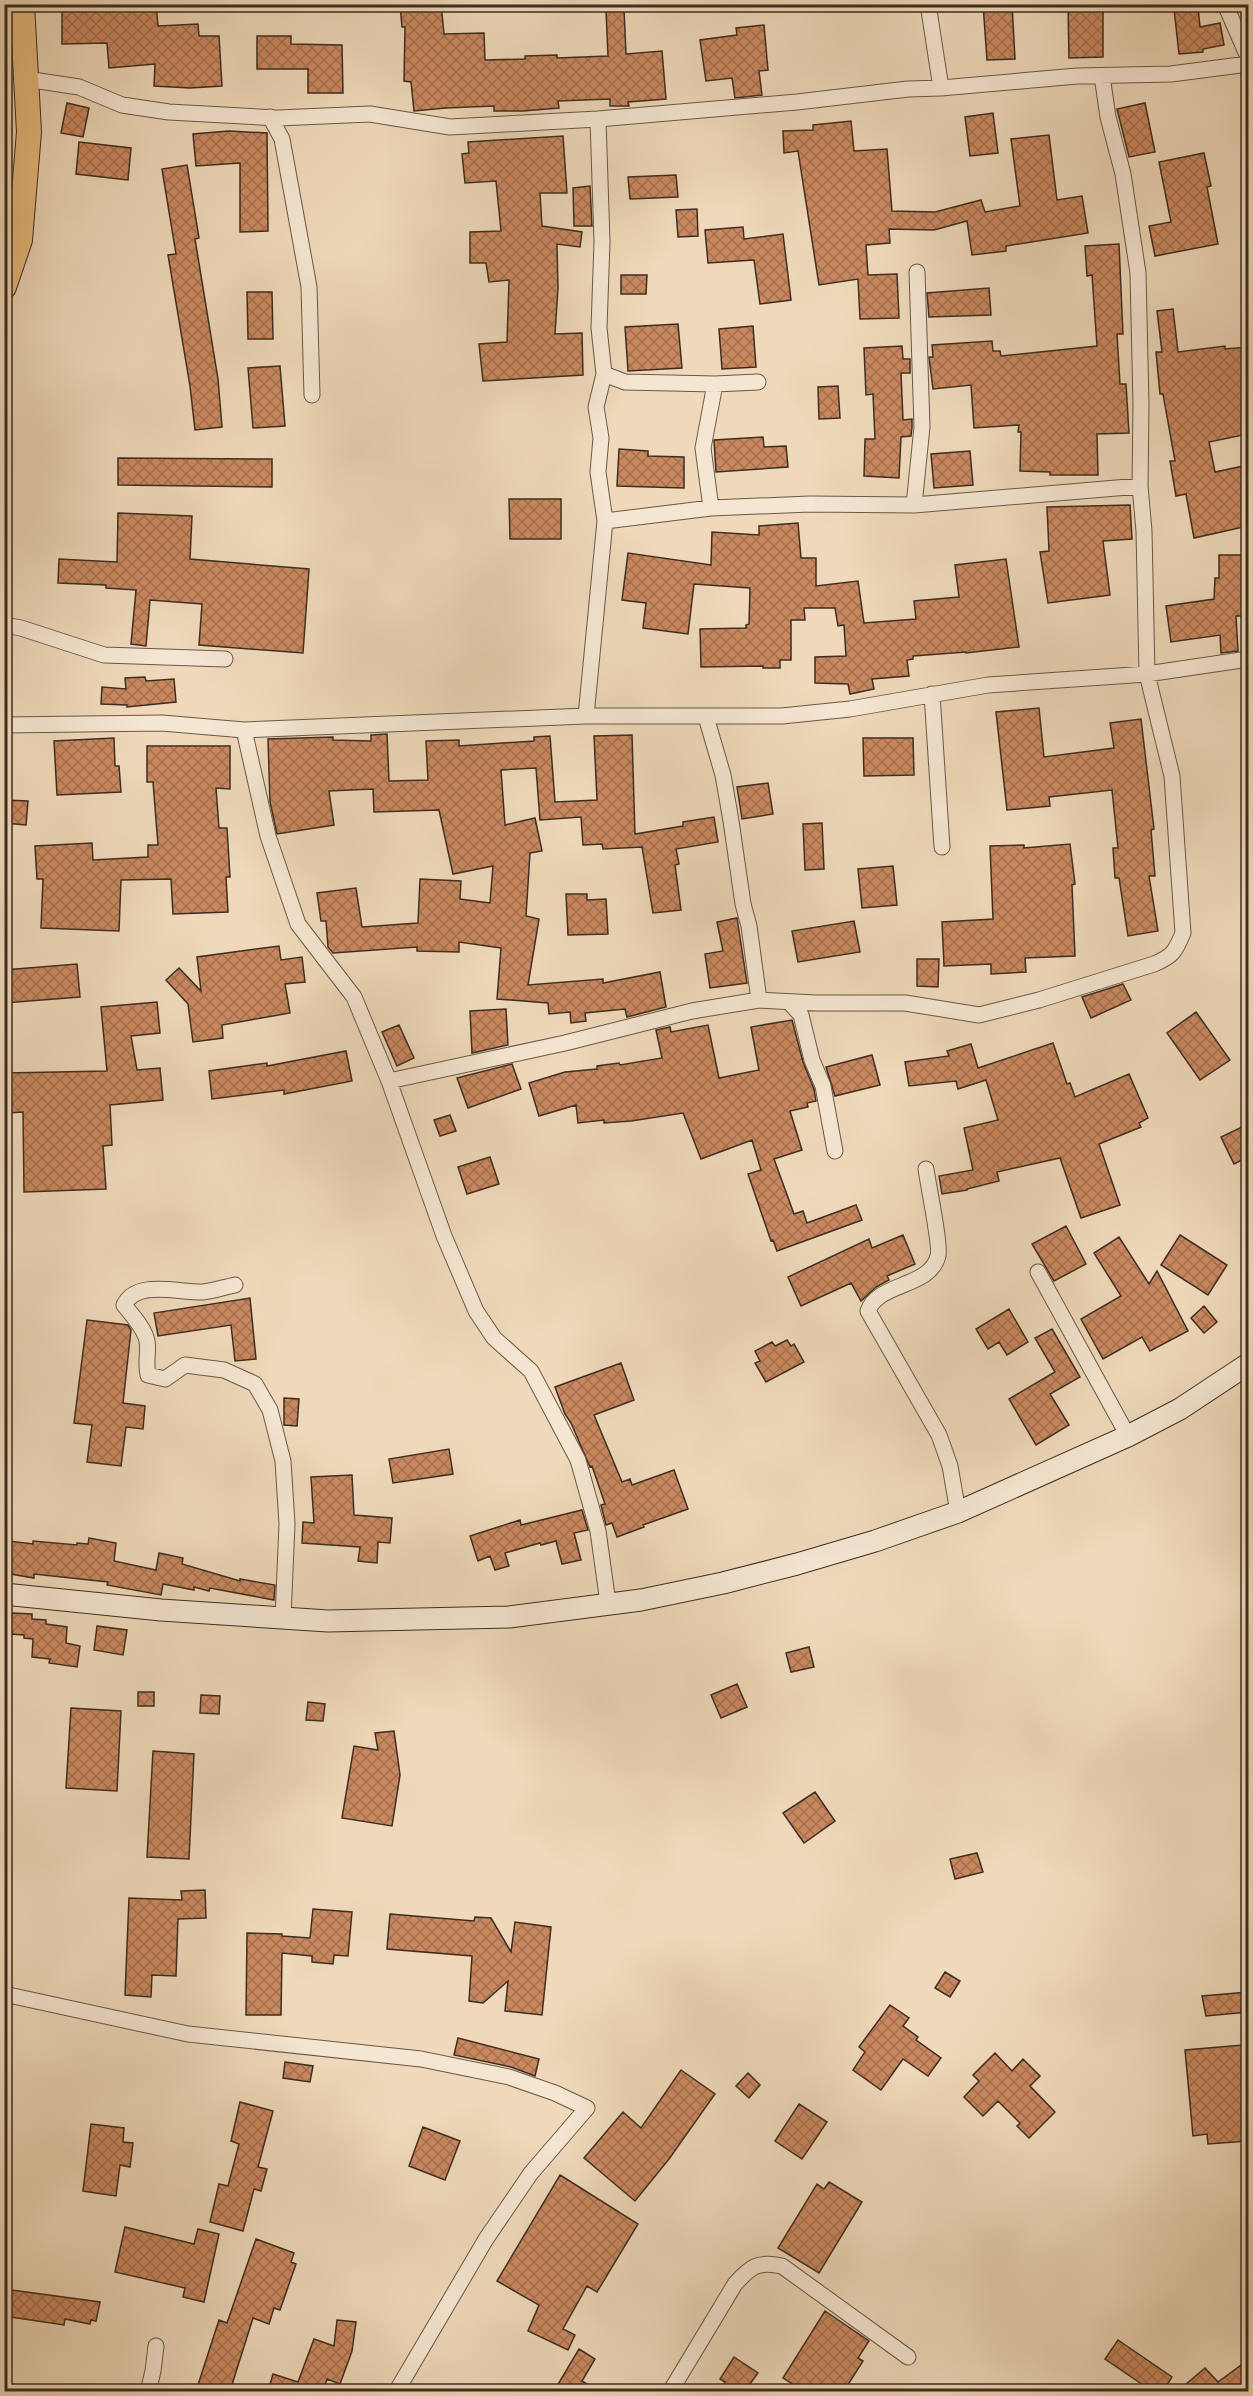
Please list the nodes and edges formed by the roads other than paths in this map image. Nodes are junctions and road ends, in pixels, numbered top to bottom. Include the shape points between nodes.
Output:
1 (22, 4) edge
2 (928, 4) edge
3 (1225, 4) edge
4 (1248, 57) edge
5 (1248, 64) edge
6 (1102, 76) junction
7 (26, 79) junction
8 (941, 88) junction
9 (270, 117) junction
10 (598, 119) junction
11 (12, 240) edge
12 (917, 272) dead end
13 (4, 287) edge
14 (604, 374) junction
15 (758, 382) dead end
16 (715, 384) junction
17 (312, 395) dead end
18 (1140, 486) junction
19 (914, 505) junction
20 (711, 508) junction
21 (605, 521) junction
22 (4, 626) edge
23 (225, 659) dead end
24 (1248, 659) edge
25 (1147, 674) junction
26 (932, 694) junction
27 (586, 716) junction
28 (706, 717) junction
29 (4, 725) edge
30 (244, 730) junction
31 (942, 847) dead end
32 (759, 1000) junction
33 (789, 1002) junction
34 (389, 1081) junction
35 (835, 1151) dead end
36 (926, 1169) dead end
37 (1038, 1272) dead end
38 (235, 1285) dead end
39 (1248, 1364) edge
40 (1128, 1436) junction
41 (958, 1512) junction
42 (4, 1594) edge
43 (608, 1603) junction
44 (283, 1618) junction
45 (4, 1994) edge
46 (156, 2346) dead end
47 (908, 2357) dead end
48 (148, 2391) edge
49 (396, 2391) edge
50 (670, 2391) edge

1 - 7 highway
2 - 8 street
3 - 4 street
5 - 6 street via 1171,74
6 - 8 street
6 - 18 street via 1123,174 1138,273
7 - 9 street via 79,87 122,105 170,112
7 - 11 highway via 29,132
8 - 10 street
9 - 10 street via 369,114 450,127
9 - 17 street via 282,139 309,287
10 - 14 street via 602,242 599,328
11 - 13 highway
12 - 19 street via 922,427
14 - 16 street via 625,382
14 - 21 street via 596,407 601,438 598,472
15 - 16 street
16 - 20 street via 703,448
18 - 19 street
18 - 25 street
19 - 20 street
20 - 21 street
21 - 27 street
22 - 23 street via 104,656
24 - 25 street
25 - 26 street via 988,685
25 - 33 street via 1172,776 1183,933 1169,958 980,1015 905,1002
26 - 28 street via 782,716
26 - 31 street
27 - 28 street
27 - 30 street
28 - 32 street via 727,798
29 - 30 street via 162,723
30 - 34 street via 268,836 298,924 354,997
32 - 33 street
32 - 34 street via 692,1011
33 - 35 street via 801,1016 823,1086
34 - 43 street via 444,1236 476,1311 494,1338 531,1371 578,1460 598,1531
36 - 41 street via 939,1256 930,1271 877,1298 868,1311 939,1435 950,1466
37 - 40 street
38 - 44 street via 203,1292 143,1290 124,1305 147,1340 148,1375 165,1379 185,1365 224,1370 255,1384 270,1410 283,1461 287,1524
39 - 40 main road via 1180,1409
40 - 41 main road
41 - 43 main road via 874,1541 733,1581
42 - 44 main road via 162,1611
43 - 44 main road via 509,1617 328,1621
45 - 49 street via 188,2034 421,2059 509,2077 587,2108 531,2173 486,2239
46 - 48 street
47 - 50 street via 782,2266 765,2262 747,2270 735,2284

